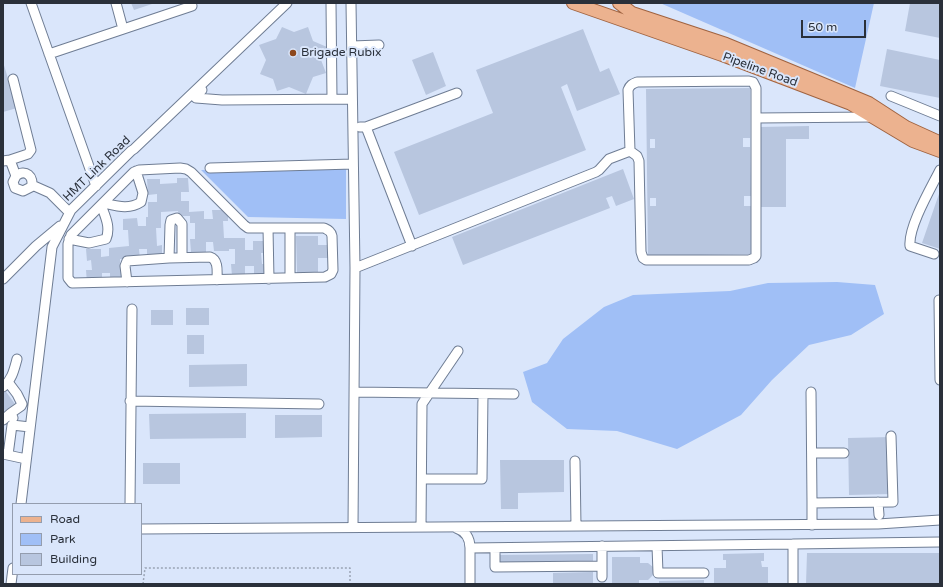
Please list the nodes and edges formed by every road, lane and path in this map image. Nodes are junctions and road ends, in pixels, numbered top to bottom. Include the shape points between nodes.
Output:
1 (31, 3) edge
2 (116, 3) edge
3 (201, 3) edge
4 (287, 3) edge
5 (294, 3) edge
6 (331, 3) edge
7 (351, 3) edge
8 (573, 3) edge
9 (619, 3) edge
10 (191, 5) edge
11 (124, 29) junction
12 (263, 29) junction
13 (379, 45) dead end
14 (352, 46) junction
15 (244, 48) junction
16 (49, 54) junction
17 (13, 79) dead end
18 (456, 93) dead end
19 (891, 96) dead end
20 (332, 99) junction
21 (352, 99) junction
22 (940, 116) edge
23 (875, 117) junction
24 (757, 118) junction
25 (353, 127) junction
26 (366, 127) junction
27 (904, 130) junction
28 (940, 142) edge
29 (630, 151) junction
30 (940, 151) edge
31 (7, 160) edge
32 (353, 164) junction
33 (114, 168) junction
34 (210, 168) dead end
35 (940, 170) edge
36 (136, 172) junction
37 (16, 176) junction
38 (104, 178) junction
39 (127, 180) junction
40 (32, 185) junction
41 (96, 186) junction
42 (116, 191) junction
43 (102, 204) junction
44 (69, 212) junction
45 (64, 222) junction
46 (268, 228) junction
47 (290, 228) junction
48 (69, 239) junction
49 (412, 246) junction
50 (934, 254) dead end
51 (182, 257) junction
52 (169, 258) junction
53 (355, 268) junction
54 (290, 278) junction
55 (3, 279) edge
56 (269, 279) junction
57 (217, 280) junction
58 (127, 282) junction
59 (939, 300) dead end
60 (132, 309) dead end
61 (458, 351) dead end
62 (17, 359) dead end
63 (940, 380) edge
64 (5, 385) edge
65 (354, 392) junction
66 (811, 392) dead end
67 (429, 393) junction
68 (483, 394) junction
69 (514, 394) dead end
70 (130, 401) junction
71 (319, 404) dead end
72 (11, 413) junction
73 (3, 420) edge
74 (12, 425) junction
75 (30, 427) junction
76 (892, 436) dead end
77 (812, 453) junction
78 (844, 453) dead end
79 (6, 454) edge
80 (26, 459) junction
81 (575, 461) dead end
82 (422, 479) junction
83 (878, 502) junction
84 (21, 503) edge
85 (130, 503) edge
86 (812, 503) junction
87 (878, 515) dead end
88 (940, 520) edge
89 (812, 525) junction
90 (576, 526) junction
91 (353, 527) junction
92 (421, 527) junction
93 (454, 527) junction
94 (142, 529) edge
95 (940, 542) edge
96 (793, 544) junction
97 (602, 546) junction
98 (657, 546) junction
99 (470, 548) junction
100 (495, 548) junction
101 (602, 566) junction
102 (704, 573) dead end
103 (602, 577) dead end
104 (143, 584) edge
105 (350, 584) edge
106 (470, 584) edge
107 (793, 584) edge

1 - 16 street
2 - 11 street
3 - 10 street
4 - 12 street, HMT Link Road
5 - 12 street
6 - 20 street
7 - 14 street
8 - 23 main road, Pipeline Road via 800,84
9 - 27 main road, Pipeline Road via 632,13 726,44 869,103
10 - 11 street
11 - 16 street
12 - 15 street, HMT Link Road
13 - 14 street
14 - 21 street
15 - 20 street via 195,96 196,98
15 - 33 street, HMT Link Road
16 - 41 street
17 - 31 street via 32,150 28,154
18 - 26 street
19 - 22 street
20 - 21 street
21 - 25 street
23 - 24 street
23 - 27 main road, Pipeline Road
24 - 29 street via 756,88 753,82 637,82 628,90
24 - 29 street via 756,252 752,260 650,261 643,258 639,161
25 - 26 street
25 - 32 street
26 - 49 street
27 - 28 main road, Pipeline Road
27 - 30 main road, Pipeline Road via 913,140
29 - 49 street via 609,159 596,172
31 - 37 street
32 - 34 street
32 - 53 street
33 - 38 street, HMT Link Road
33 - 39 street
35 - 50 street via 909,241 910,246
36 - 39 street
36 - 43 street via 143,193 141,202 135,206 120,207
36 - 46 street via 144,168 186,169 248,228
37 - 40 street via 21,173 28,174 32,178
37 - 40 street via 13,182 18,190 26,191
38 - 41 street, HMT Link Road
38 - 42 street
39 - 42 street
40 - 44 street via 50,193
41 - 44 street, HMT Link Road
42 - 43 street
43 - 48 street
43 - 48 street via 108,224 106,239 89,243
44 - 45 street, HMT Link Road
45 - 55 street
45 - 75 street, HMT Link Road via 52,247
46 - 47 street
46 - 56 street
47 - 54 street
47 - 54 street via 324,228 331,232 332,270 329,276 325,277
48 - 58 street via 68,278 72,283
49 - 53 street
51 - 52 street
51 - 52 street via 182,224 177,218 171,220 170,225
51 - 57 street via 213,258 216,263
52 - 58 street via 127,261
53 - 65 street
54 - 56 street
56 - 57 street
57 - 58 street
59 - 63 street
60 - 70 street
61 - 67 street
62 - 64 street via 13,375
64 - 72 street via 17,394 22,404
65 - 67 street
65 - 91 street
66 - 77 street
67 - 68 street
67 - 82 street via 422,404
68 - 69 street
68 - 82 street via 482,479
70 - 71 street
70 - 85 street
72 - 73 street
72 - 74 street
74 - 75 street
74 - 79 street
75 - 80 street, HMT Link Road
76 - 83 street via 893,502
77 - 78 street
77 - 86 street
79 - 80 street
80 - 84 street, HMT Link Road
81 - 90 street
82 - 92 street
83 - 86 street
83 - 87 street
86 - 89 street
88 - 89 street
89 - 90 street
90 - 93 street
91 - 92 street
91 - 94 street
92 - 93 street
93 - 99 street via 465,533
95 - 96 street
96 - 98 street
96 - 107 street
97 - 98 street
97 - 100 street
97 - 101 street
98 - 102 street via 658,574
99 - 100 street
99 - 106 street
100 - 101 street via 495,567
101 - 103 street
104 - 105 path via 145,568 350,568

